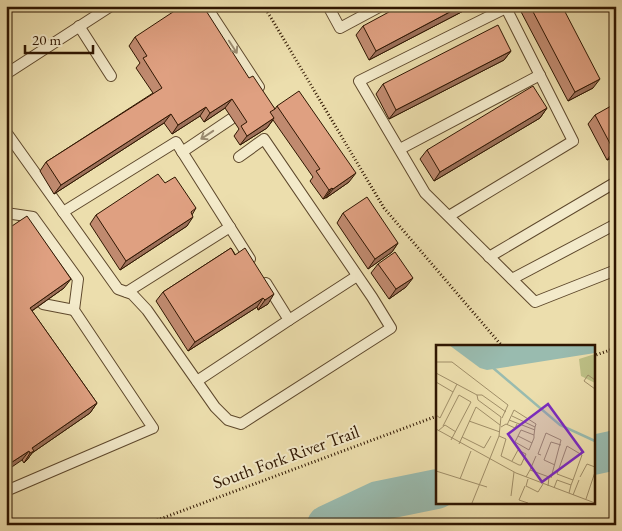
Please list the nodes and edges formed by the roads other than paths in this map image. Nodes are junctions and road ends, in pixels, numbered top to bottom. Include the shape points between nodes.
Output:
1 (110, 6) edge
2 (206, 6) edge
3 (328, 6) edge
4 (381, 6) edge
5 (79, 26) junction
6 (6, 74) edge
7 (112, 76) dead end
8 (540, 76) junction
9 (262, 97) edge
10 (231, 119) edge
11 (6, 132) edge
12 (400, 149) junction
13 (182, 152) junction
14 (239, 157) dead end
15 (616, 182) edge
16 (6, 212) edge
17 (63, 212) junction
18 (449, 216) junction
19 (616, 224) edge
20 (230, 226) junction
21 (489, 257) junction
22 (616, 270) edge
23 (357, 276) junction
24 (512, 279) junction
25 (127, 292) junction
26 (43, 304) edge
27 (74, 310) junction
28 (289, 320) junction
29 (197, 382) junction
30 (6, 491) edge

1 - 5 lane
2 -> 9 lane via 254,79
3 - 4 lane via 340,28
5 - 6 lane
5 - 7 lane
8 - 12 lane
8 - 12 lane via 506,8 359,81
8 - 18 lane via 573,141
10 -> 13 lane
11 - 17 lane
12 - 18 lane via 426,193
13 - 17 lane via 176,142
13 - 20 lane
14 - 23 lane via 264,139
15 - 21 lane
16 - 27 lane via 33,217 78,278
17 - 25 lane via 118,289
18 - 21 lane
19 - 24 lane
20 - 25 lane
20 - 28 lane
21 - 24 lane
22 - 24 lane via 534,302
23 - 28 lane
23 - 29 lane via 391,328 241,424 228,420
25 - 29 lane via 147,310
26 - 27 lane
27 - 30 lane via 153,428
28 - 29 lane

